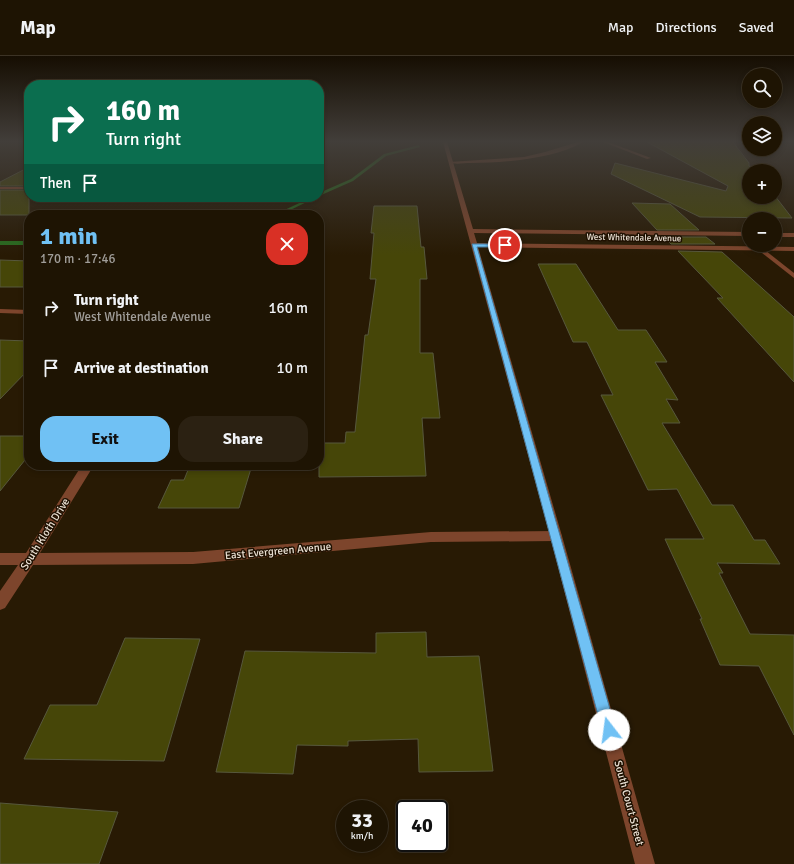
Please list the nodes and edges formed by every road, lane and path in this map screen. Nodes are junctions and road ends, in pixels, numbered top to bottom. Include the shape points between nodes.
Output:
1 (455, 180) edge
2 (0, 188) edge
3 (24, 188) edge
4 (470, 231) junction
5 (742, 234) edge
6 (782, 234) edge
7 (794, 235) edge
8 (474, 245) junction
9 (742, 248) edge
10 (782, 248) edge
11 (794, 248) edge
12 (764, 252) edge
13 (794, 276) edge
14 (0, 311) edge
15 (24, 312) edge
16 (85, 470) edge
17 (556, 536) junction
18 (0, 559) edge
19 (29, 560) junction
20 (0, 603) edge
21 (645, 864) edge

1 - 4 street, South Court Street
2 - 3 street
4 - 5 street, West Whitendale Avenue
4 - 8 street, South Court Street
6 - 7 street
8 - 9 street, West Whitendale Avenue
8 - 17 street, South Court Street
10 - 11 street, West Whitendale Avenue
12 - 13 street
14 - 15 street
16 - 19 street, South Kloth Drive
17 - 19 street, East Evergreen Avenue via 431,537 193,558
17 - 21 street, South Court Street
18 - 19 street, East Evergreen Avenue
19 - 20 street, South Kloth Drive

